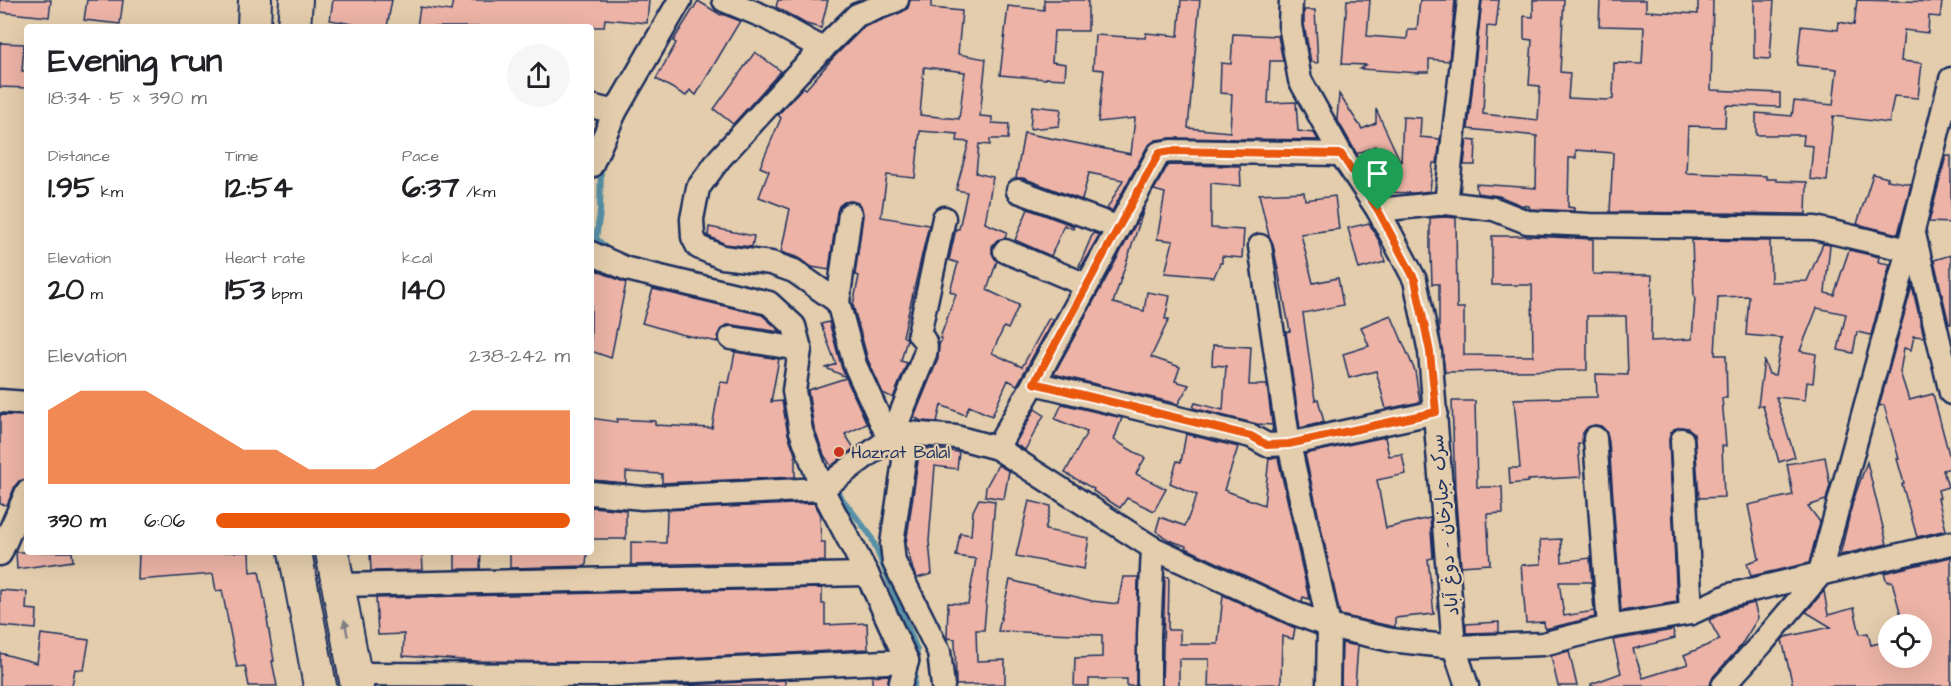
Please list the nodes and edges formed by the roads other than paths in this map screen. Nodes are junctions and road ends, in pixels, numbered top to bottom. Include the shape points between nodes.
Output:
1 (255, 0) edge
2 (296, 0) edge
3 (680, 0) edge
4 (724, 0) edge
5 (897, 0) edge
6 (1291, 0) edge
7 (1469, 0) edge
8 (254, 24) edge
9 (294, 24) edge
10 (823, 49) junction
11 (1951, 79) edge
12 (594, 107) edge
13 (615, 112) junction
14 (1341, 154) junction
15 (594, 159) edge
16 (1018, 191) dead end
17 (1446, 203) junction
18 (1378, 210) junction
19 (850, 214) dead end
20 (944, 218) dead end
21 (1117, 227) junction
22 (1911, 240) junction
23 (1260, 246) dead end
24 (1005, 251) dead end
25 (594, 255) edge
26 (1086, 285) junction
27 (838, 303) junction
28 (731, 338) dead end
29 (800, 349) junction
30 (1034, 383) junction
31 (1951, 393) edge
32 (0, 401) edge
33 (24, 403) edge
34 (1436, 412) junction
35 (899, 437) junction
36 (1595, 438) dead end
37 (1682, 440) dead end
38 (1289, 444) junction
39 (997, 448) junction
40 (822, 489) junction
41 (594, 493) edge
42 (24, 499) edge
43 (1951, 543) edge
44 (1153, 548) junction
45 (0, 554) edge
46 (297, 555) edge
47 (333, 555) edge
48 (867, 574) junction
49 (1819, 576) junction
50 (338, 585) junction
51 (1691, 613) junction
52 (1329, 626) junction
53 (1609, 627) junction
54 (1454, 647) junction
55 (907, 661) junction
56 (356, 680) edge
57 (320, 686) edge
58 (900, 686) edge
59 (943, 686) edge
60 (1149, 686) edge
61 (1328, 686) edge
62 (1467, 686) edge
63 (1724, 686) edge

1 - 8 main road
2 - 9 main road
3 - 13 street
4 - 10 street via 765,16
5 - 10 street via 857,15
6 - 14 street, سرک جبارخان - دوغ آباد via 1290,25 1300,80
7 - 17 street
10 - 27 street via 720,158 698,188 693,237 698,247 723,257 794,271
11 - 22 street
12 - 13 street
13 - 15 street
14 - 18 street, سرک جبارخان - دوغ آباد
14 - 21 street via 1159,153
16 - 21 street
17 - 18 street
17 - 22 street via 1494,209 1527,222 1815,228
18 - 34 street, سرک جبارخان - دوغ آباد via 1415,280 1430,352
19 - 27 street
20 - 35 street via 919,334 925,340 925,354
21 - 26 street
22 - 31 street
22 - 49 street
23 - 38 street
24 - 26 street
25 - 29 street via 627,269 769,303 794,326
26 - 30 street
27 - 35 street via 855,366
28 - 29 street
29 - 40 street via 794,391 801,431
30 - 38 street via 1251,436 1267,445
30 - 39 street
32 - 33 street
34 - 38 street
34 - 54 street, سرک جبارخان - دوغ آباد
35 - 39 street via 956,437
35 - 40 street via 881,445
35 - 59 street via 894,562 939,652
36 - 53 street
37 - 51 street
38 - 52 street
39 - 44 street
40 - 41 street via 642,498
40 - 48 street
42 - 45 street
43 - 49 street
44 - 52 street
44 - 60 street
46 - 57 main road
47 - 50 main road
48 - 50 street
48 - 55 street
49 - 51 street via 1730,595
49 - 63 street
56 -> 50 main road
51 - 53 street
52 - 54 street via 1391,640
52 - 61 street
53 - 54 street via 1543,644
54 - 62 street, سرک جبارخان - دوغ آباد
55 - 56 street via 608,675
55 - 58 street

